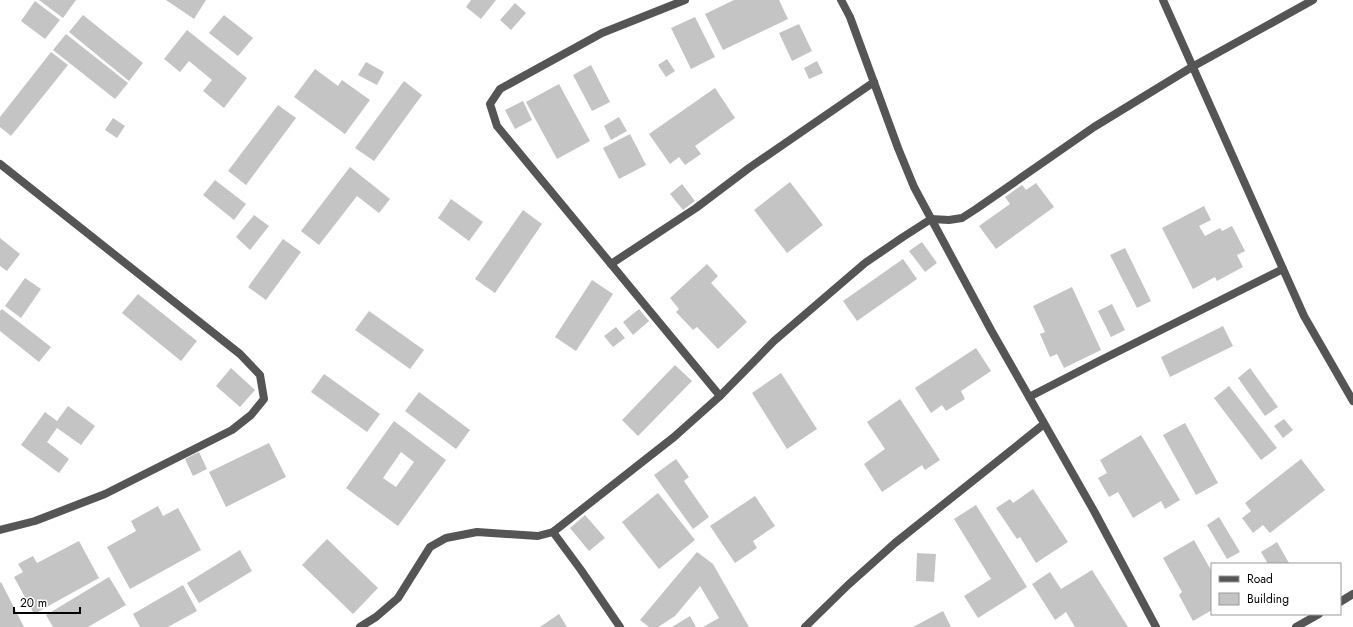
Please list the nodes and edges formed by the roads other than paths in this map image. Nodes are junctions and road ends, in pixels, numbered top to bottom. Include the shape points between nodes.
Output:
1 (685, 0) edge
2 (841, 0) edge
3 (1163, 0) edge
4 (1313, 0) edge
5 (1192, 67) junction
6 (874, 82) junction
7 (0, 164) edge
8 (931, 219) junction
9 (611, 264) junction
10 (1283, 269) junction
11 (720, 396) junction
12 (1029, 397) junction
13 (1353, 401) edge
14 (1044, 424) junction
15 (0, 530) edge
16 (553, 532) junction
17 (1353, 594) edge
18 (1341, 601) edge
19 (1317, 615) edge
20 (360, 627) edge
21 (620, 627) edge
22 (805, 627) edge
23 (1156, 627) edge
24 (1296, 627) edge

1 - 9 street via 602,33 500,89 490,104 497,126
2 - 6 street via 850,17
3 - 5 street
4 - 5 street
5 - 8 street via 1094,128 962,218
5 - 10 street
6 - 8 street via 914,187
6 - 9 street via 749,168 696,208
7 - 15 street via 240,354 260,375 264,398 251,415 232,430 104,494 35,521
8 - 11 street via 864,263 774,340
8 - 12 street
9 - 11 street
10 - 12 street
10 - 13 street via 1304,316
11 - 16 street via 674,437
12 - 14 street
14 - 22 street via 895,543
14 - 23 street
16 - 20 street via 538,536 477,532 446,538 430,547 398,598
16 - 21 street
17 - 18 street
19 - 24 street

